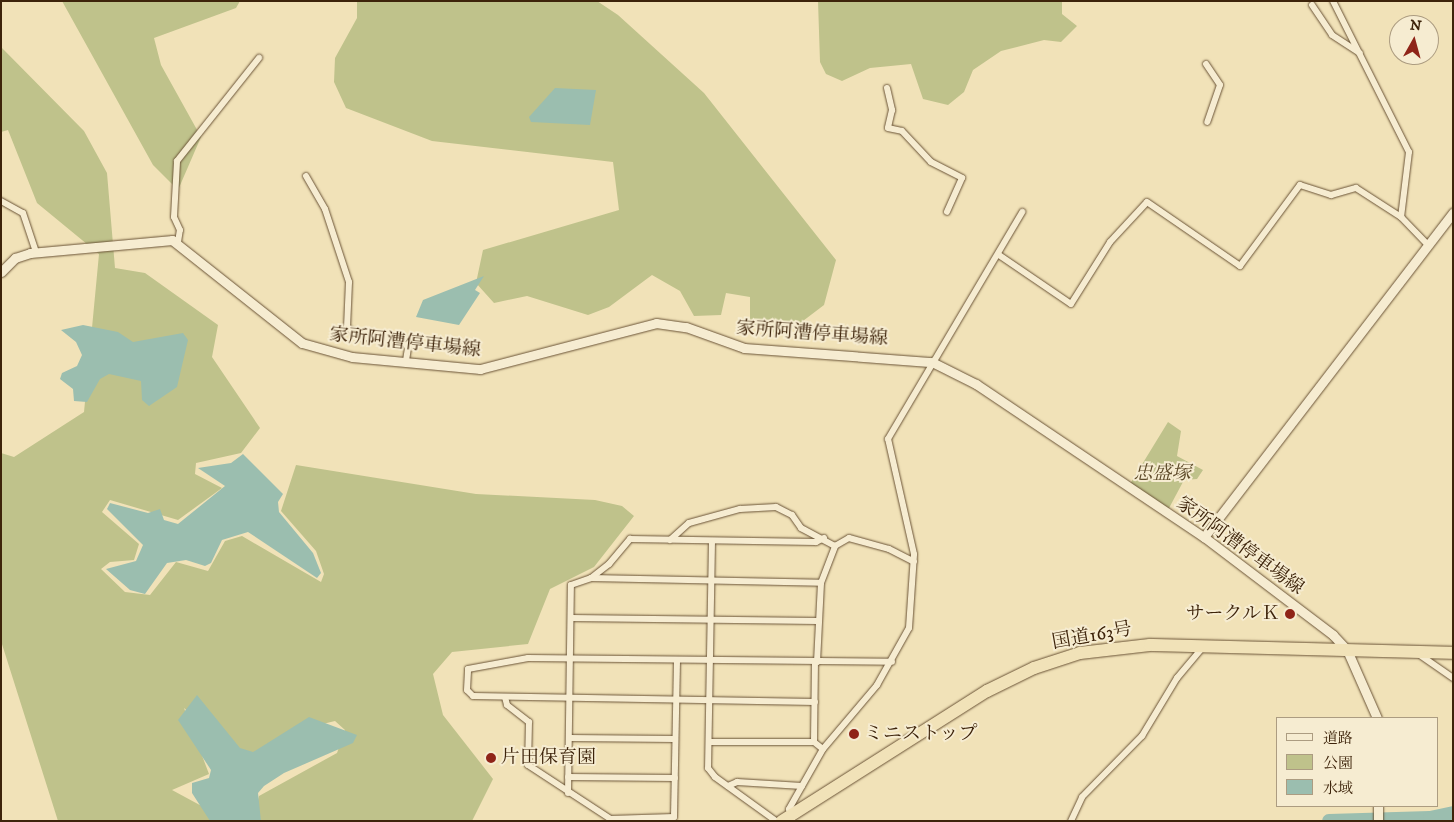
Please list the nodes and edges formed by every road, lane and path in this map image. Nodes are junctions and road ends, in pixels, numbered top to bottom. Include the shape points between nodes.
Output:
1 (1334, 1) edge
2 (1312, 4) dead end
3 (1360, 53) junction
4 (259, 58) dead end
5 (1206, 64) dead end
6 (887, 88) dead end
7 (1207, 122) dead end
8 (306, 176) dead end
9 (1, 201) edge
10 (946, 212) dead end
11 (1022, 212) dead end
12 (1453, 212) edge
13 (1401, 217) junction
14 (178, 242) junction
15 (1426, 243) junction
16 (36, 252) junction
17 (999, 255) junction
18 (1, 272) edge
19 (406, 361) junction
20 (932, 362) junction
21 (1204, 537) junction
22 (824, 538) junction
23 (670, 540) junction
24 (712, 541) junction
25 (835, 546) junction
26 (914, 562) junction
27 (591, 578) junction
28 (712, 581) junction
29 (821, 583) junction
30 (571, 618) junction
31 (711, 620) junction
32 (818, 621) junction
33 (1203, 647) junction
34 (1347, 650) junction
35 (1414, 652) junction
36 (1453, 652) edge
37 (570, 658) junction
38 (677, 660) junction
39 (710, 660) junction
40 (816, 662) junction
41 (892, 662) junction
42 (1453, 678) edge
43 (505, 697) junction
44 (570, 698) junction
45 (676, 700) junction
46 (710, 701) junction
47 (815, 702) junction
48 (1376, 717) edge
49 (569, 738) junction
50 (675, 739) junction
51 (709, 742) junction
52 (814, 742) junction
53 (823, 748) junction
54 (568, 777) junction
55 (675, 778) junction
56 (728, 786) junction
57 (802, 786) junction
58 (568, 793) junction
59 (1378, 807) edge
60 (787, 818) edge
61 (611, 820) edge
62 (776, 821) edge
63 (1071, 821) edge
64 (1378, 821) edge

1 - 3 street
2 - 3 street via 1332,35
3 - 13 street via 1408,152
4 - 14 street via 178,161 174,218 180,230
5 - 7 street via 1220,85
6 - 10 street via 892,110 888,128 902,131 931,162 962,178
8 - 19 street via 326,209 349,282 347,326 360,337 403,339 408,348
9 - 16 street via 23,213
11 - 17 street
12 - 15 main road
13 - 15 street
13 - 17 street via 1356,188 1331,195 1300,185 1240,266 1147,202 1110,242 1071,304
14 - 16 main road via 157,238
14 - 19 main road, 家所阿漕停車場線 via 302,343 343,356
15 - 21 main road
16 - 18 main road via 15,258
17 - 20 street
19 - 20 main road, 家所阿漕停車場線 via 494,368 656,323 686,327 744,348 855,353
20 - 21 main road, 家所阿漕停車場線 via 976,384
20 - 26 street via 888,439
21 - 34 main road, 家所阿漕停車場線
22 - 23 street via 800,528 784,509 760,507 689,523
22 - 24 street via 816,542
22 - 25 street
23 - 24 street
23 - 27 street via 630,539
24 - 28 street
25 - 26 street via 849,538 889,549
25 - 29 street
26 - 41 street via 910,628
27 - 28 street
27 - 30 street via 571,585
28 - 29 street
28 - 31 street
29 - 32 street
30 - 31 street
30 - 37 street
31 - 32 street
31 - 39 street
32 - 40 street
33 - 34 highway, 国道163号
33 - 60 highway, 国道163号 via 1105,649 1034,668 987,691
33 - 63 street via 1177,678 1142,736 1082,797
34 - 35 highway, 国道163号
34 - 48 main road
35 - 36 highway, 国道163号
35 - 42 street
37 - 38 street
37 - 43 street via 505,659 468,669 467,690 474,696
37 - 44 street
38 - 39 street
38 - 45 street
39 - 40 street
39 - 46 street
40 - 41 street
40 - 47 street
41 - 53 street
43 - 44 street
43 - 58 street via 507,705 529,722 528,765
44 - 45 street
44 - 49 street
45 - 46 street
45 - 50 street
46 - 47 street
46 - 51 street
47 - 52 street
49 - 50 street
49 - 54 street
50 - 55 street
51 - 52 street
51 - 56 street via 710,773
52 - 53 street
53 - 57 street
54 - 55 street
54 - 58 street
55 - 61 street via 674,817
56 - 57 street via 737,782
56 - 62 street
57 - 60 street via 788,809
58 - 61 street
59 - 64 main road

